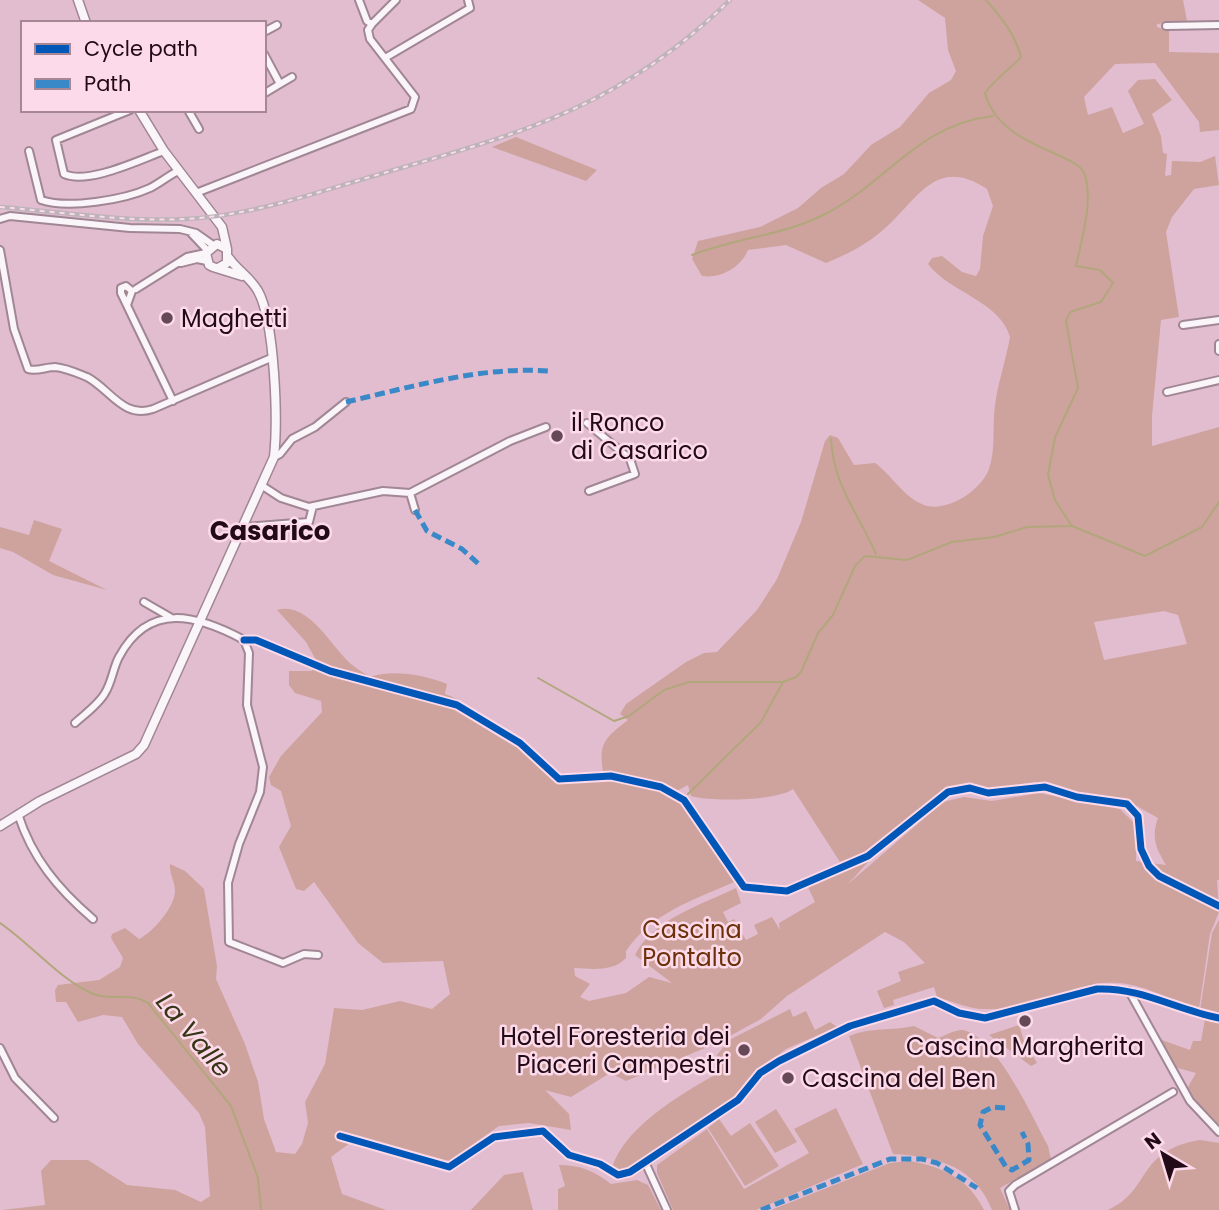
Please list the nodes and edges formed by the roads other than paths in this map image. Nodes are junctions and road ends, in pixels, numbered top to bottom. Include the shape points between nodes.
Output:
1 (78, 0) edge
2 (359, 0) edge
3 (396, 0) edge
4 (468, 0) edge
5 (85, 21) edge
6 (369, 23) junction
7 (277, 25) dead end
8 (1219, 25) edge
9 (1166, 26) dead end
10 (266, 31) edge
11 (266, 58) edge
12 (385, 58) junction
13 (292, 77) dead end
14 (280, 84) junction
15 (266, 92) edge
16 (125, 112) edge
17 (140, 112) edge
18 (189, 112) edge
19 (198, 129) dead end
20 (29, 151) dead end
21 (164, 151) junction
22 (178, 170) junction
23 (196, 193) junction
24 (0, 219) edge
25 (216, 220) junction
26 (0, 250) edge
27 (210, 251) junction
28 (228, 254) junction
29 (218, 268) junction
30 (245, 277) junction
31 (136, 289) dead end
32 (127, 304) dead end
33 (1219, 320) edge
34 (1183, 325) dead end
35 (1219, 344) edge
36 (1219, 351) edge
37 (271, 358) junction
38 (1219, 380) edge
39 (1167, 392) dead end
40 (173, 401) junction
41 (346, 402) dead end
42 (587, 424) dead end
43 (546, 427) dead end
44 (274, 457) junction
45 (261, 485) junction
46 (589, 491) dead end
47 (410, 493) junction
48 (313, 506) junction
49 (415, 510) dead end
50 (243, 527) junction
51 (144, 602) dead end
52 (170, 617) junction
53 (201, 620) junction
54 (244, 640) junction
55 (75, 723) dead end
56 (18, 814) junction
57 (0, 826) edge
58 (1219, 906) edge
59 (93, 919) dead end
60 (318, 956) dead end
61 (1129, 991) junction
62 (1219, 1018) edge
63 (0, 1048) edge
64 (1173, 1092) dead end
65 (54, 1118) dead end
66 (1219, 1132) edge
67 (340, 1136) dead end
68 (645, 1162) junction
69 (667, 1210) edge
70 (1015, 1210) edge

1 - 5 street
2 - 6 street
3 - 6 street
4 - 12 street via 470,8
6 - 12 street via 368,34
7 - 10 street
8 - 9 street
11 - 14 street
12 - 23 street via 415,97 411,109
13 - 14 street
14 - 15 street
16 - 21 street via 55,140 64,174 73,178 113,170
17 - 21 street
18 - 19 street
20 - 22 street via 41,200 61,204 148,189
21 - 22 street
22 - 23 street
23 - 25 street
24 - 27 street via 10,216 190,231
25 - 27 street
25 - 28 street
26 - 40 street via 14,329 28,369 72,371 131,410 142,412
27 - 28 street
27 - 29 street
27 - 31 street via 187,257
28 - 29 street via 225,266
28 - 30 street
29 - 30 street
30 - 37 street via 261,297
32 - 40 street
33 - 34 street
35 - 36 street
37 - 40 street
37 - 44 street
38 - 39 street
41 - 44 street
42 - 46 street via 630,458 635,474
43 - 47 street via 509,441
44 - 45 street
45 - 48 street via 281,498
45 - 50 street
47 - 48 street via 383,491
47 - 49 street
48 - 50 street via 309,522
50 - 53 street
51 - 52 street
52 - 53 street
52 - 55 street via 148,624 132,639 119,657 106,692
53 - 54 street
53 - 56 street via 136,754
54 - 58 street via 256,640 330,671 457,705 520,743 559,779 611,776 672,791 684,800 744,887 754,890 787,891 868,856 948,792 1045,786 1077,797 1127,804 1138,816 1141,849 1149,866 1159,876
54 - 60 street via 249,653 247,705 263,767 260,792 230,869 229,942 283,963 304,954
56 - 57 street
56 - 59 street via 44,870
61 - 62 street
61 - 66 street via 1190,1101
61 - 68 street via 1097,989 985,1018 934,1001 850,1026 760,1073 738,1100
63 - 65 street via 15,1078
64 - 70 street via 1016,1185 1009,1192
67 - 68 street via 445,1167 494,1137 543,1131 569,1155 618,1175
68 - 69 street

